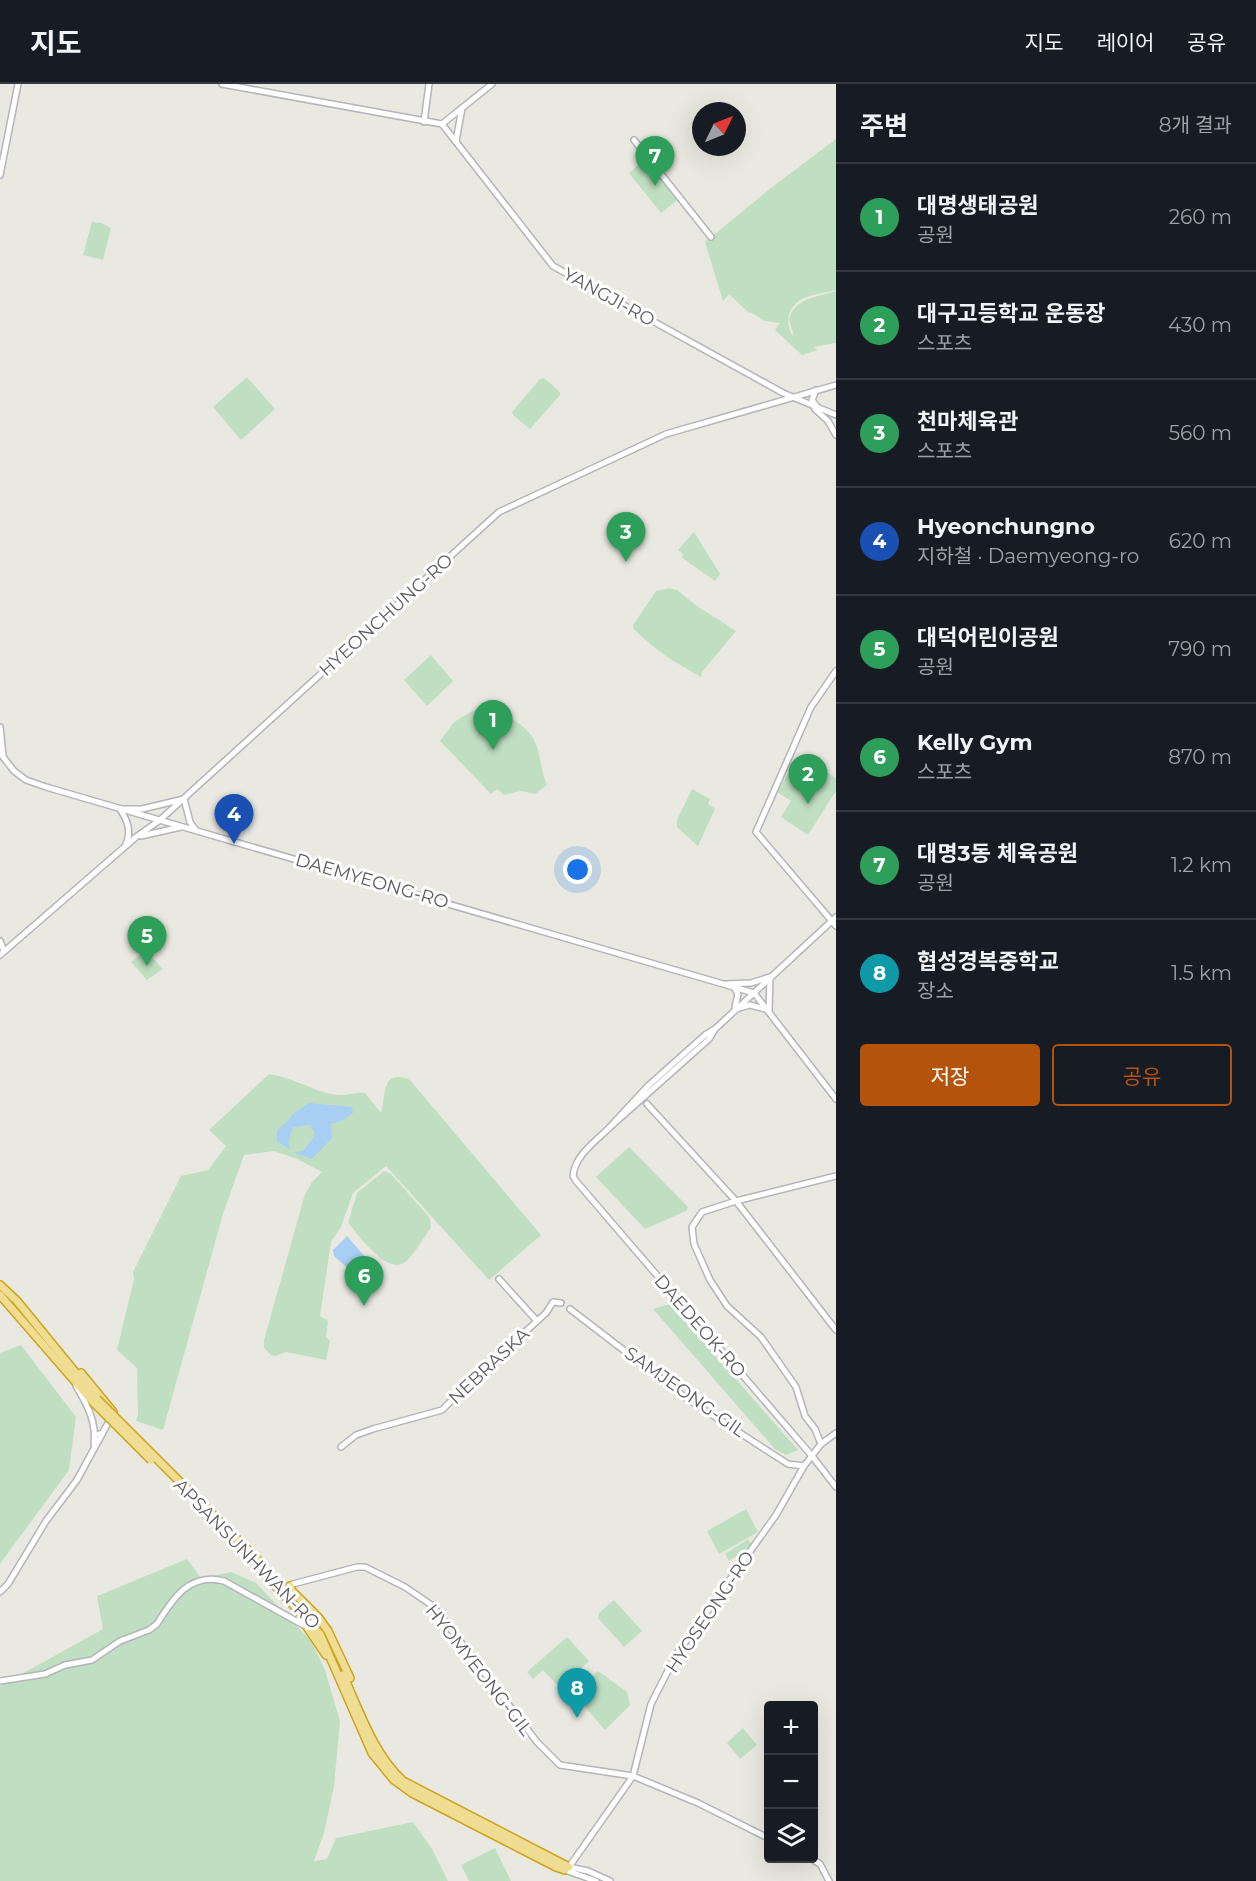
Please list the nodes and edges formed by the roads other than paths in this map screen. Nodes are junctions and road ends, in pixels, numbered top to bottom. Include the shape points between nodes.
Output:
1 (18, 84) edge
2 (222, 84) edge
3 (429, 84) edge
4 (492, 84) edge
5 (462, 108) junction
6 (424, 122) junction
7 (442, 124) junction
8 (634, 140) dead end
9 (456, 141) junction
10 (0, 175) edge
11 (711, 237) dead end
12 (836, 385) edge
13 (816, 390) junction
14 (792, 397) junction
15 (812, 406) junction
16 (820, 409) junction
17 (836, 415) edge
18 (835, 430) edge
19 (836, 671) edge
20 (0, 726) edge
21 (2, 758) edge
22 (184, 799) junction
23 (120, 809) junction
24 (160, 820) junction
25 (183, 827) junction
26 (196, 831) junction
27 (136, 837) junction
28 (125, 847) junction
29 (834, 921) edge
30 (0, 941) edge
31 (2, 953) edge
32 (770, 977) junction
33 (724, 984) junction
34 (734, 987) junction
35 (754, 993) junction
36 (735, 1009) junction
37 (769, 1012) junction
38 (834, 1091) edge
39 (836, 1099) edge
40 (647, 1104) dead end
41 (836, 1176) edge
42 (736, 1201) junction
43 (499, 1279) dead end
44 (0, 1285) edge
45 (0, 1295) edge
46 (561, 1303) dead end
47 (570, 1309) dead end
48 (537, 1321) junction
49 (836, 1330) edge
50 (44, 1334) junction
51 (72, 1379) junction
52 (95, 1401) junction
53 (113, 1412) joint
54 (94, 1430) junction
55 (836, 1433) edge
56 (102, 1434) junction
57 (820, 1443) junction
58 (341, 1447) dead end
59 (94, 1448) junction
60 (812, 1456) junction
61 (804, 1466) junction
62 (836, 1487) edge
63 (290, 1586) joint
64 (0, 1592) edge
65 (318, 1617) junction
66 (308, 1627) junction
67 (0, 1681) edge
68 (371, 1743) junction
69 (633, 1776) junction
70 (764, 1836) edge
71 (818, 1863) edge
72 (567, 1868) junction
73 (596, 1881) edge
74 (610, 1881) edge
75 (829, 1881) edge

1 - 10 main road
2 - 6 main road
3 - 6 main road
4 - 5 main road
5 - 7 main road
5 - 9 main road
6 - 7 main road
7 - 9 main road, YANGJI-RO
8 - 11 main road
9 - 14 main road, YANGJI-RO via 553,266
12 - 13 main road, HYEONCHUNG-RO
13 - 14 main road, HYEONCHUNG-RO
13 - 16 main road via 812,400
14 - 15 main road, YANGJI-RO
14 - 22 main road, HYEONCHUNG-RO via 666,434 499,512
15 - 16 main road, YANGJI-RO
15 - 18 main road
16 - 17 main road, YANGJI-RO
19 - 29 main road via 811,707 756,832
20 - 21 main road
21 - 23 main road, DAEMYEONG-RO via 26,780
22 - 23 main road via 142,809
22 - 24 main road, HYEONCHUNG-RO
22 - 26 main road
23 - 24 main road, DAEMYEONG-RO
23 - 28 main road via 127,821 129,837
24 - 25 main road, DAEMYEONG-RO
24 - 27 main road, HYEONCHUNG-RO
25 - 26 main road, DAEMYEONG-RO
25 - 27 main road
26 - 33 main road, DAEMYEONG-RO
27 - 28 main road, HYEONCHUNG-RO
28 - 31 main road, HYEONCHUNG-RO
29 - 32 main road
30 - 31 main road
32 - 33 main road via 752,983
32 - 35 main road
32 - 37 main road
33 - 34 main road, DAEMYEONG-RO
34 - 35 main road, DAEMYEONG-RO
34 - 36 main road via 738,994
35 - 36 main road
35 - 37 main road
36 - 37 main road via 750,1005
36 - 60 main road, DAEDEOK-RO via 648,1086 583,1153 573,1176
37 - 38 main road
38 - 39 main road
40 - 42 main road
41 - 42 main road
42 - 49 main road
42 - 57 main road via 702,1212 692,1227 694,1244 727,1306 761,1337 796,1387 805,1416
43 - 48 main road
44 - 50 highway, APSANSUNHWAN-RO
45 - 51 highway, APSANSUNHWAN-RO
46 - 48 main road, NEBRASKA via 553,1302
47 - 61 main road, SAMJEONG-GIL via 698,1405 788,1464
48 - 58 main road, NEBRASKA via 442,1410 356,1435
50 - 52 highway, APSANSUNHWAN-RO
50 - 53 highway
51 - 52 highway, APSANSUNHWAN-RO
51 - 54 main road via 88,1406
52 - 68 highway, APSANSUNHWAN-RO, bridge via 262,1567 320,1634
53 - 56 main road
54 - 56 main road
54 - 59 main road
55 - 57 main road
56 - 59 main road
57 - 60 main road, HYOSEONG-RO
59 - 64 main road via 77,1480
60 - 61 main road, HYOSEONG-RO
60 - 62 main road, DAEDEOK-RO
61 - 69 main road, HYOSEONG-RO via 776,1515 676,1655 651,1704
63 - 65 highway
63 - 69 main road, HYOMYEONG-GIL via 365,1567 405,1587 433,1606 537,1742 560,1765
65 - 66 main road, bridge
65 - 68 highway via 342,1659 366,1716
66 - 67 main road, APSANSUNHWAN-RO via 224,1581 197,1581 182,1589 152,1628 120,1641 92,1660 45,1674
66 - 68 highway via 326,1654 362,1736
68 - 72 highway, APSANSUNHWAN-RO via 403,1781
69 - 70 main road, HYOMYEONG-GIL
69 - 72 main road, HYOSEONG-RO
71 - 75 main road
72 - 73 main road, APSANSUNHWAN-RO
72 - 74 main road, APSANSUNHWAN-RO via 588,1871

